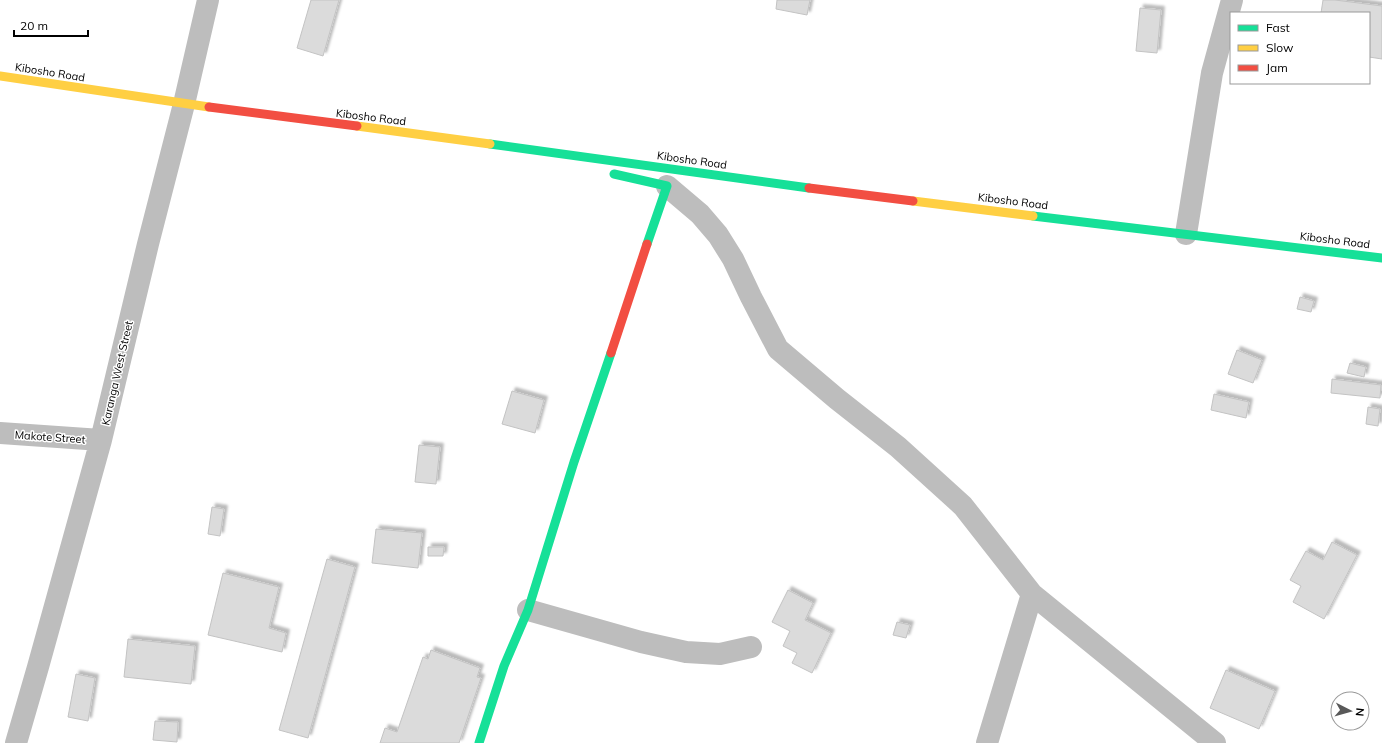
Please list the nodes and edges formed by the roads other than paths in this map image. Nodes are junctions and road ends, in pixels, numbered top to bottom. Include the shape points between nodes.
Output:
1 (208, 0) edge
2 (1232, 0) edge
3 (0, 76) edge
4 (184, 104) junction
5 (469, 141) junction
6 (576, 165) dead end
7 (606, 172) dead end
8 (667, 186) junction
9 (1186, 234) junction
10 (1382, 258) edge
11 (0, 433) edge
12 (101, 440) junction
13 (1032, 594) junction
14 (528, 610) junction
15 (751, 647) dead end
16 (16, 743) edge
17 (479, 743) edge
18 (987, 743) edge
19 (1215, 743) edge

1 - 4 street, Karanga West Street
2 - 9 street via 1212,73
3 - 4 street, Kibosho Road
4 - 5 street, Kibosho Road
4 - 12 street, Karanga West Street
5 - 6 street
5 - 9 street, Kibosho Road via 824,190
7 - 8 street
8 - 13 street via 700,214 718,235 734,259 778,349 836,399 898,447 963,506
8 - 14 street via 574,462
9 - 10 street, Kibosho Road
11 - 12 street, Makote Street
12 - 16 street, Karanga West Street
13 - 18 street
13 - 19 street
14 - 15 street via 686,652 720,654
14 - 17 street via 504,666

